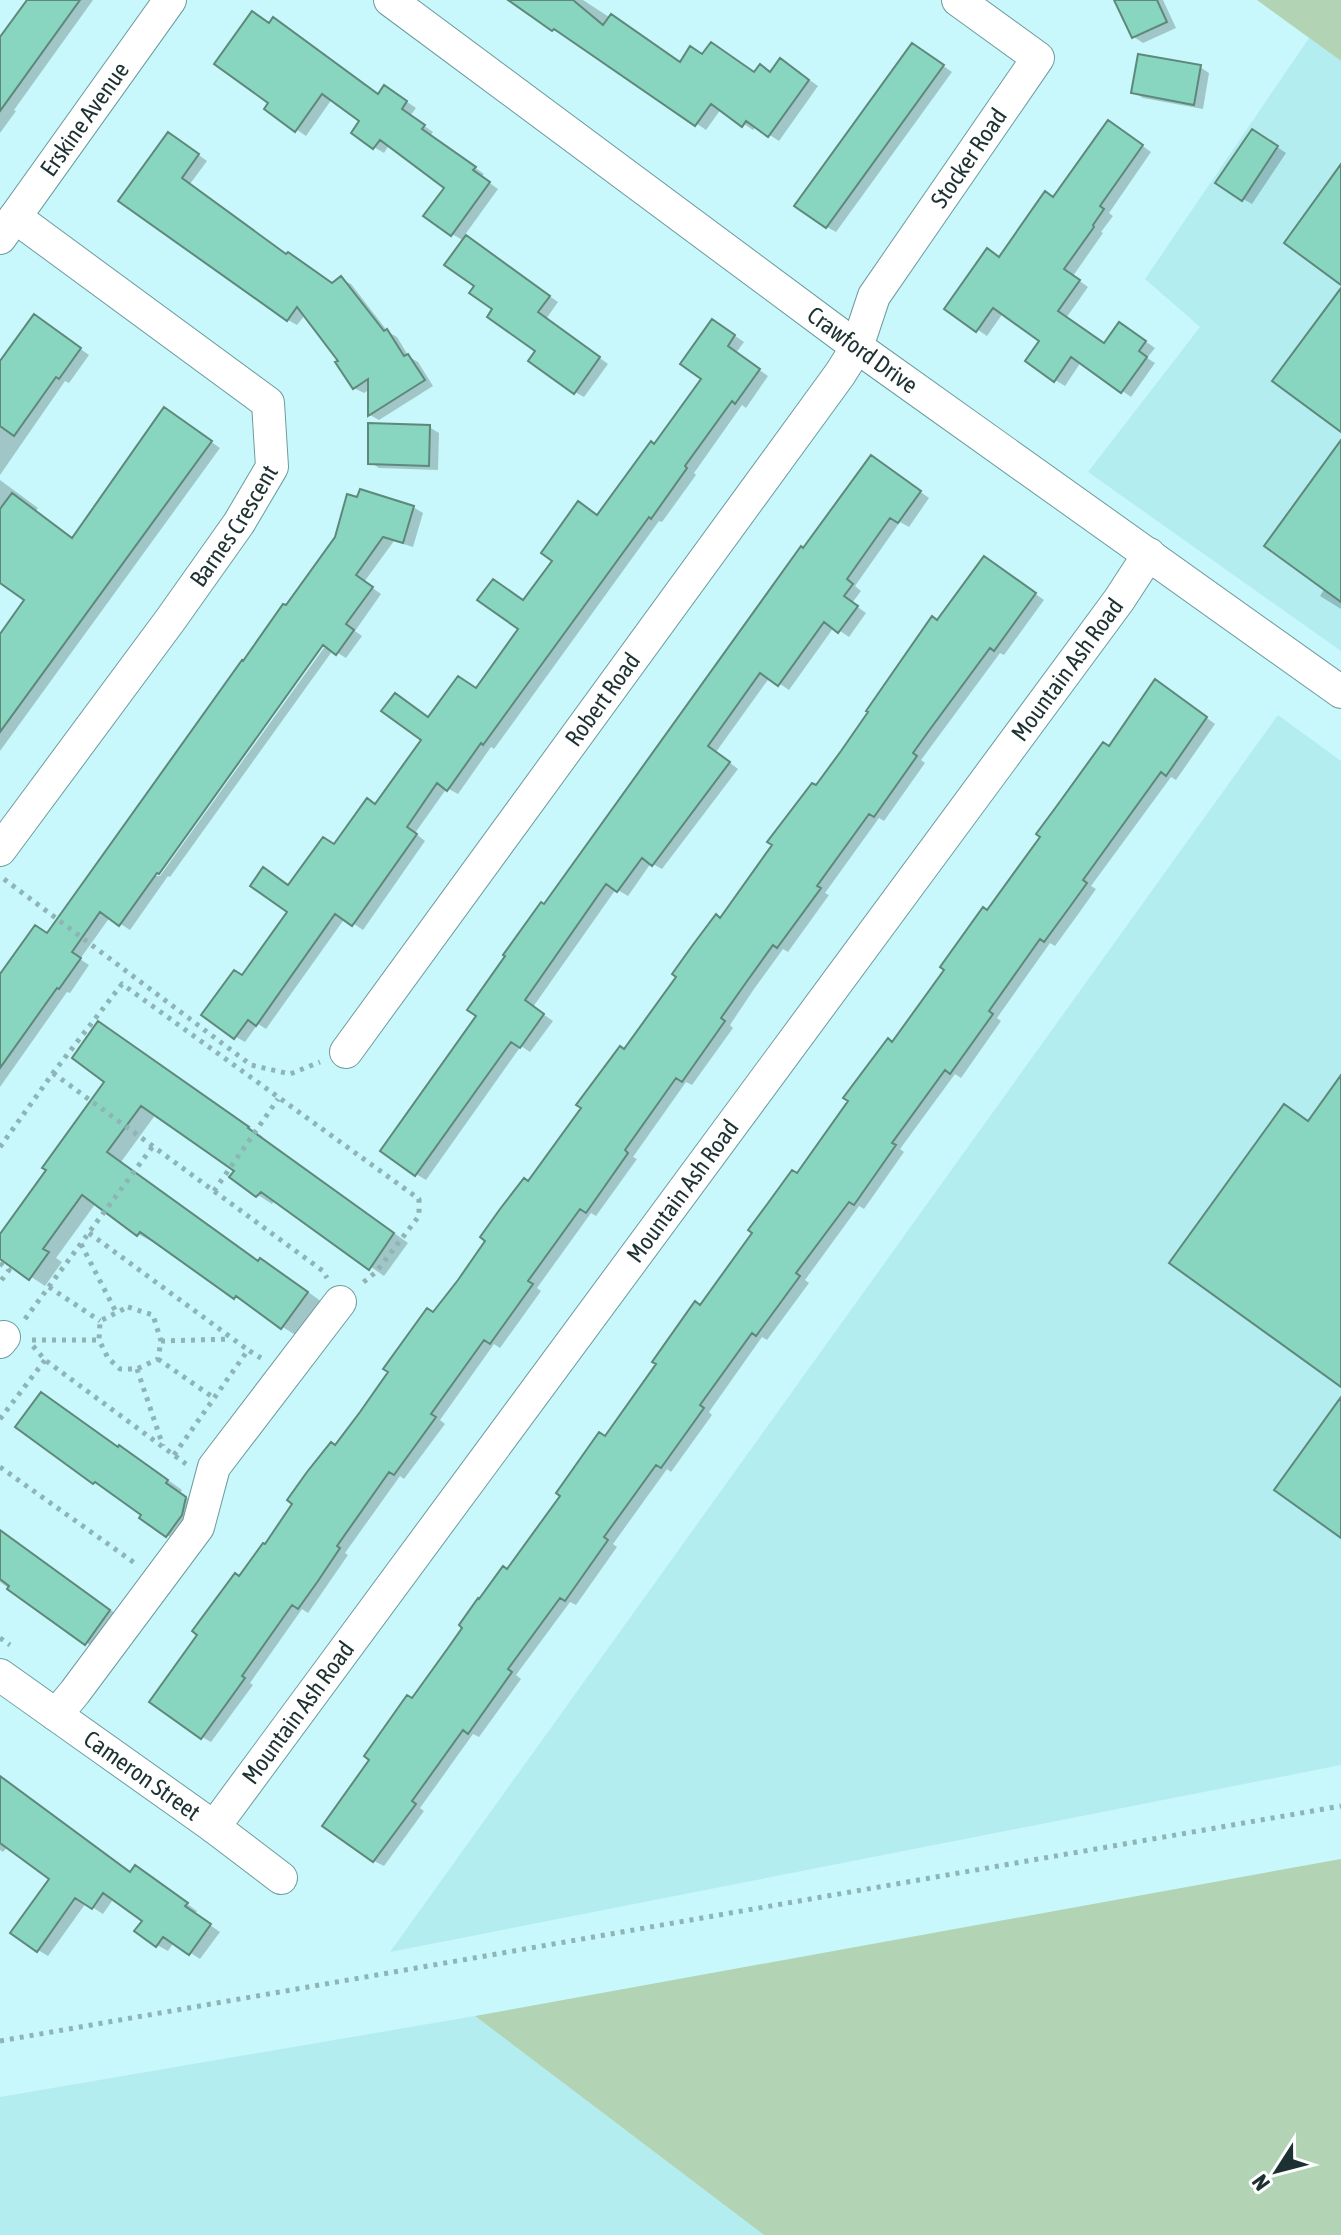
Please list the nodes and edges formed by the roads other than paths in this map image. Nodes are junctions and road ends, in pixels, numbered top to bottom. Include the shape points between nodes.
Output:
1 (170, 0) edge
2 (390, 0) edge
3 (958, 0) edge
4 (8, 227) edge
5 (857, 347) junction
6 (1149, 554) junction
7 (1341, 692) edge
8 (0, 850) edge
9 (346, 1052) road end
10 (340, 1302) road end
11 (0, 1675) edge
12 (56, 1715) junction
13 (214, 1827) junction
14 (281, 1878) dead end

1 - 4 street, Erskine Avenue
2 - 5 street, Crawford Drive
3 - 5 street, Stocker Road via 1038,58 874,296
4 - 8 street, Barnes Crescent via 268,403 272,467 180,607
5 - 6 street, Crawford Drive
5 - 9 street, Robert Road
6 - 7 street, Crawford Drive
6 - 13 street, Mountain Ash Road via 1082,652
10 - 12 street via 214,1467 198,1527
11 - 12 street, Cameron Street
12 - 13 street, Cameron Street
13 - 14 street, Cameron Street

